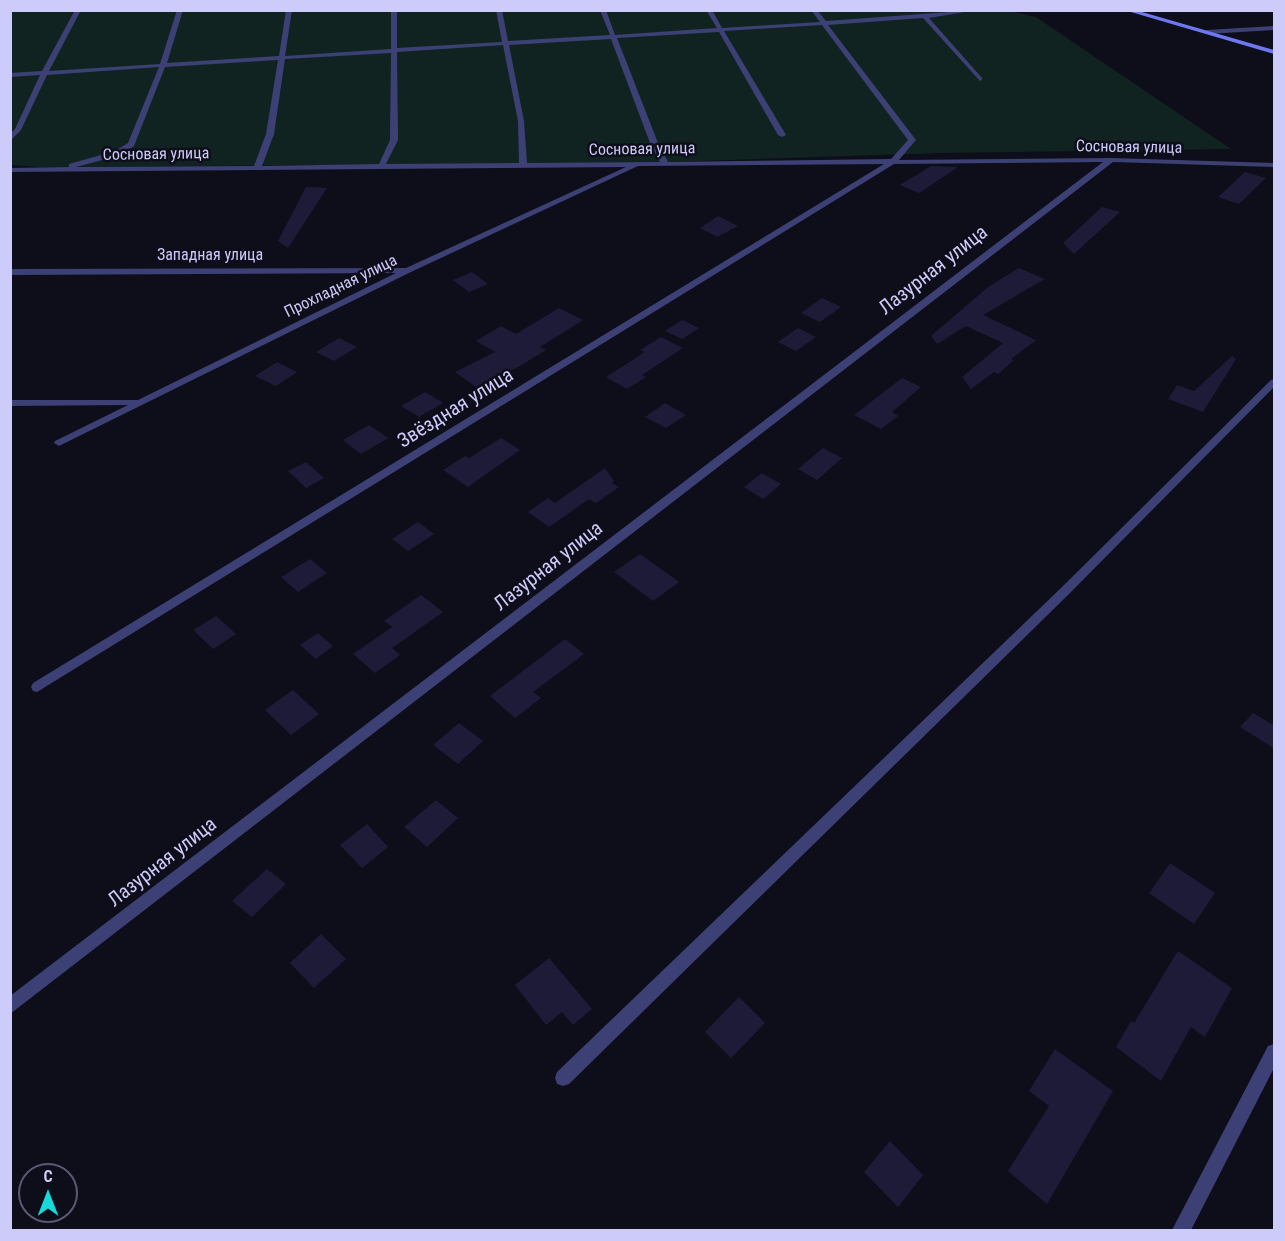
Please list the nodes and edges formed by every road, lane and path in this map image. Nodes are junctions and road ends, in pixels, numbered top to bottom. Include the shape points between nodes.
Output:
1 (78, 10) edge
2 (180, 10) edge
3 (289, 10) edge
4 (393, 10) edge
5 (500, 10) edge
6 (603, 10) edge
7 (709, 10) edge
8 (814, 10) edge
9 (974, 10) edge
10 (1127, 10) edge
11 (924, 16) junction
12 (824, 23) junction
13 (1275, 28) edge
14 (720, 30) junction
15 (1207, 32) junction
16 (613, 36) junction
17 (505, 43) junction
18 (393, 50) junction
19 (1275, 52) edge
20 (282, 57) junction
21 (163, 65) junction
22 (45, 72) junction
23 (10, 75) edge
24 (980, 79) dead end
25 (782, 135) dead end
26 (10, 139) edge
27 (1111, 160) junction
28 (894, 161) junction
29 (664, 162) junction
30 (638, 163) junction
31 (523, 165) junction
32 (1275, 165) edge
33 (257, 168) junction
34 (381, 168) junction
35 (10, 170) edge
36 (56, 170) junction
37 (410, 270) junction
38 (10, 273) edge
39 (1275, 382) edge
40 (140, 402) junction
41 (10, 403) edge
42 (58, 443) dead end
43 (37, 687) dead end
44 (10, 1005) edge
45 (1275, 1052) edge
46 (562, 1078) dead end
47 (1181, 1230) edge

1 - 22 street
2 - 21 street
3 - 20 street
4 - 18 street
5 - 17 street
6 - 16 street
7 - 14 street
8 - 12 street
9 - 11 street
10 - 15 street
11 - 12 street
11 - 24 street
12 - 14 street
12 - 28 street via 912,140
13 - 15 street
14 - 16 street
14 - 25 street
15 - 19 street
16 - 17 street
16 - 29 street
17 - 18 street
17 - 31 street via 521,121
18 - 20 street
18 - 34 street via 394,140
20 - 21 street
20 - 33 street via 270,134
21 - 22 street
21 - 36 street via 130,144 118,153
22 - 23 street
22 - 26 street
27 - 28 street, Сосновая улица
27 - 32 street, Сосновая улица
27 - 44 street, Лазурная улица
28 - 29 street, Сосновая улица
28 - 43 street, Звёздная улица
29 - 30 street, Сосновая улица
30 - 31 street, Сосновая улица
30 - 37 street, Прохладная улица
31 - 34 street, Сосновая улица
33 - 34 street, Сосновая улица
33 - 36 street, Сосновая улица
35 - 36 street, Сосновая улица
37 - 38 street, Западная улица
37 - 40 street, Прохладная улица
39 - 46 street
40 - 41 street
40 - 42 street, Прохладная улица
45 - 47 street

